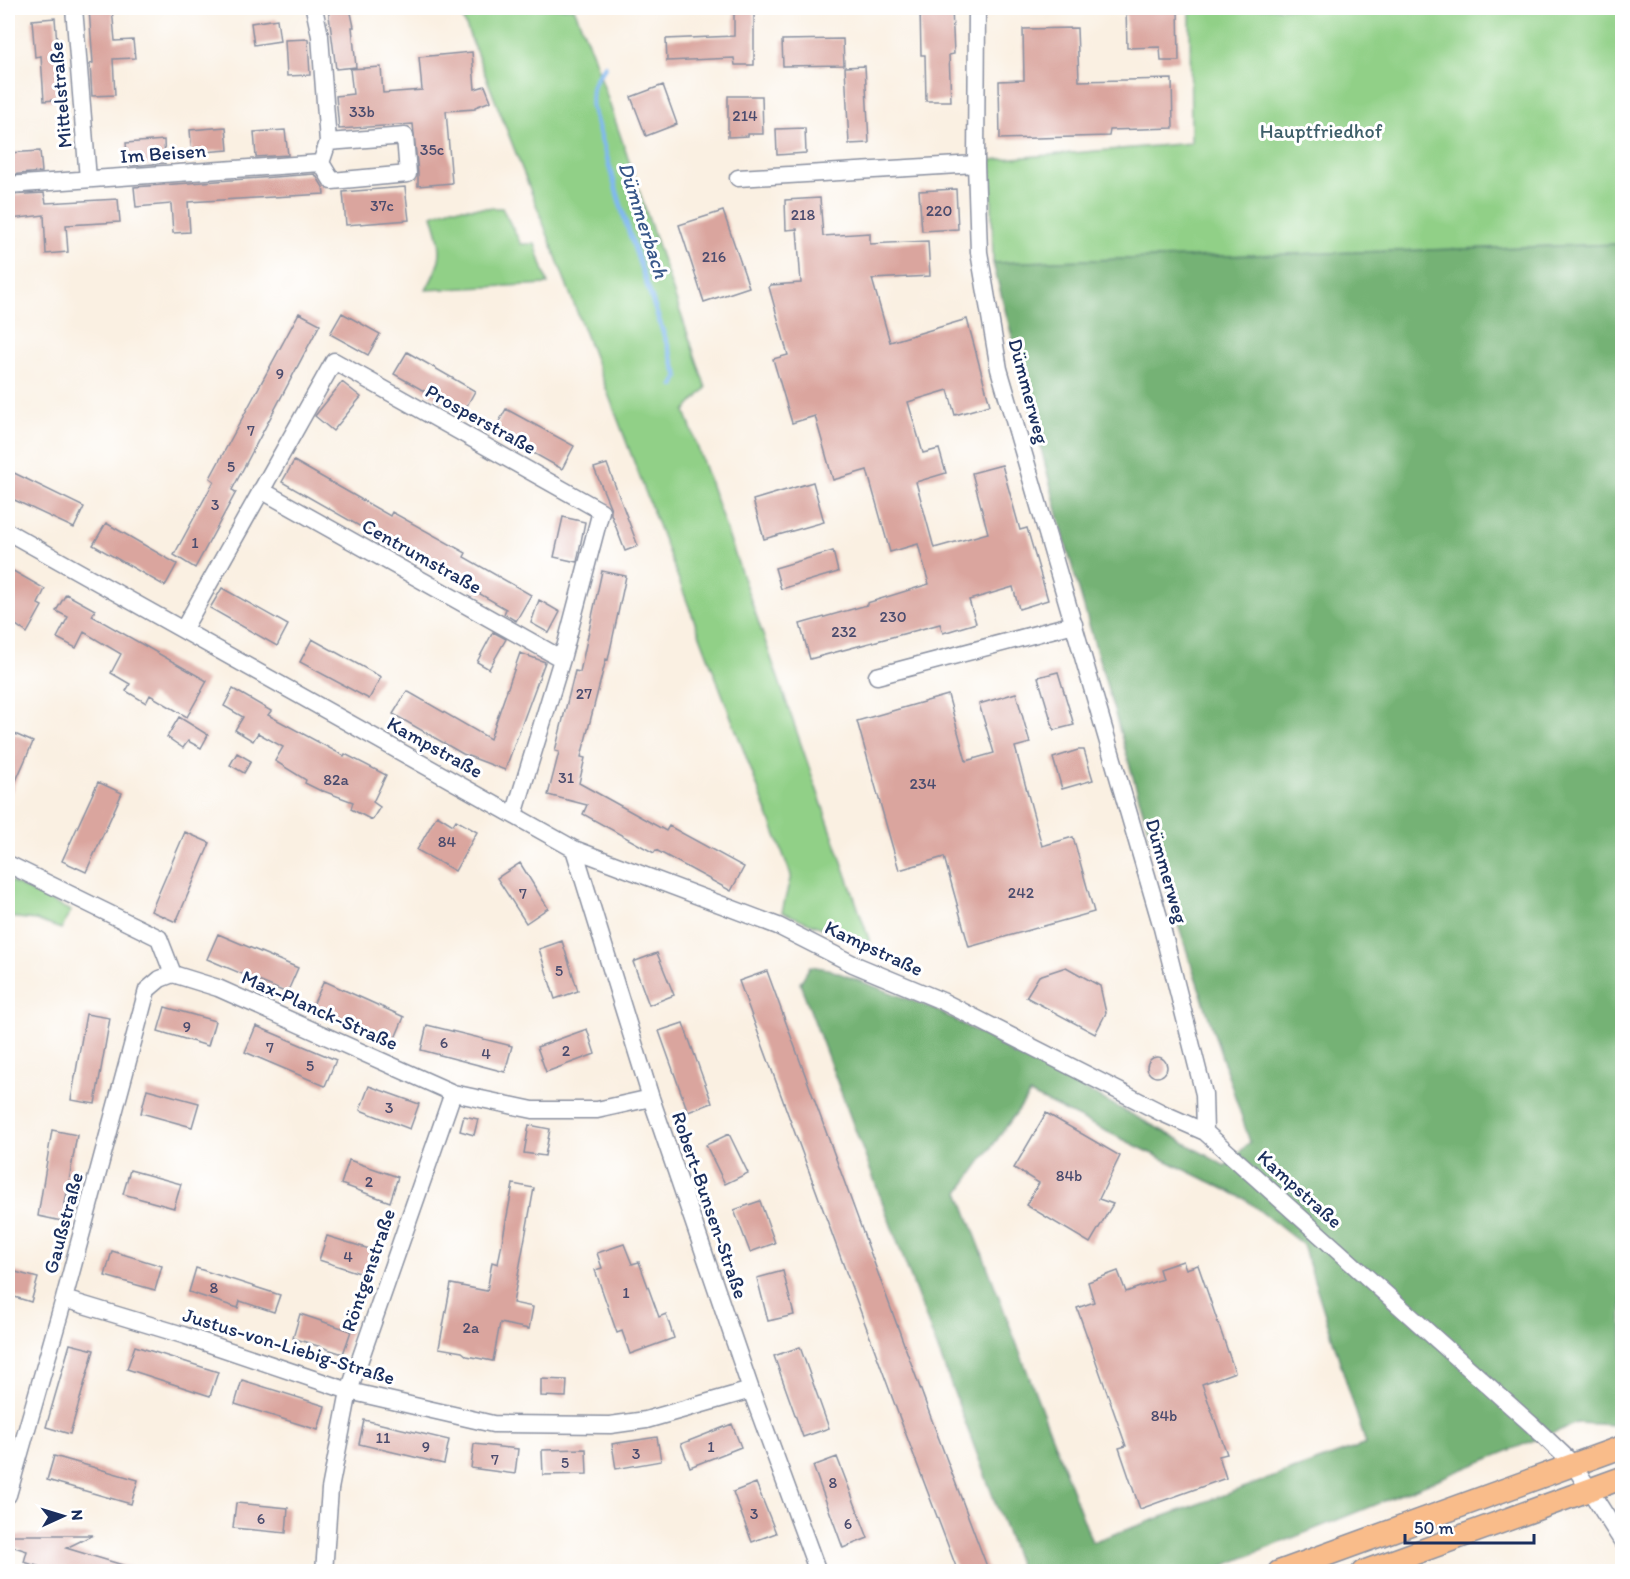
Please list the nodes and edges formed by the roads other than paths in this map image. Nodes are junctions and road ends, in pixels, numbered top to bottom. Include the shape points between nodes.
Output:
1 (74, 8) edge
2 (314, 8) edge
3 (976, 8) edge
4 (328, 142) junction
5 (321, 163) junction
6 (976, 164) junction
7 (738, 178) dead end
8 (88, 179) junction
9 (8, 185) edge
10 (261, 490) junction
11 (8, 532) edge
12 (1074, 624) junction
13 (183, 630) junction
14 (562, 659) junction
15 (877, 676) dead end
16 (514, 815) junction
17 (574, 849) junction
18 (8, 864) edge
19 (173, 974) junction
20 (453, 1093) junction
21 (651, 1098) junction
22 (1205, 1132) junction
23 (64, 1299) junction
24 (751, 1390) junction
25 (349, 1391) junction
26 (1623, 1447) edge
27 (1573, 1464) junction
28 (1623, 1478) edge
29 (1590, 1489) junction
30 (8, 1496) edge
31 (1623, 1541) edge
32 (324, 1572) edge
33 (818, 1572) edge
34 (1279, 1572) edge
35 (1363, 1572) edge

1 - 8 street, Mittelstraße
2 - 4 street via 320,36
3 - 6 street, Dümmerweg
4 - 5 street
4 - 5 street via 405,136 408,174 332,181
5 - 8 street, Im Beisen
6 - 7 street
6 - 12 street, Dümmerweg via 980,264 999,369
8 - 9 street, Im Beisen
10 - 13 street, Prosperstraße
10 - 14 street, Centrumstraße
10 - 14 street, Prosperstraße via 334,361 344,366 601,511
11 - 13 street, Kampstraße
12 - 15 street
12 - 22 street, Dümmerweg via 1161,924 1204,1094
13 - 16 street, Kampstraße
14 - 16 street, Prosperstraße
16 - 17 street, Kampstraße
17 - 21 street, Robert-Bunsen-Straße
17 - 22 street, Kampstraße via 778,926 942,1001
18 - 19 street via 159,938
19 - 20 street, Max-Planck-Straße via 218,988
19 - 23 street, Gaußstraße via 147,990
20 - 21 street, Max-Planck-Straße via 533,1110 597,1110
20 - 25 street, Röntgenstraße
21 - 24 street, Robert-Bunsen-Straße
22 - 27 street, Kampstraße
23 - 25 street, Justus-von-Liebig-Straße
23 - 30 street, Gaußstraße
24 - 25 street, Justus-von-Liebig-Straße via 646,1420 610,1425 492,1424
24 - 33 street, Robert-Bunsen-Straße
25 - 32 street, Röntgenstraße via 330,1489
26 - 27 main road
27 - 29 street, Kampstraße
27 - 34 main road
28 - 29 main road
29 - 31 street, Kampstraße
29 - 35 main road

